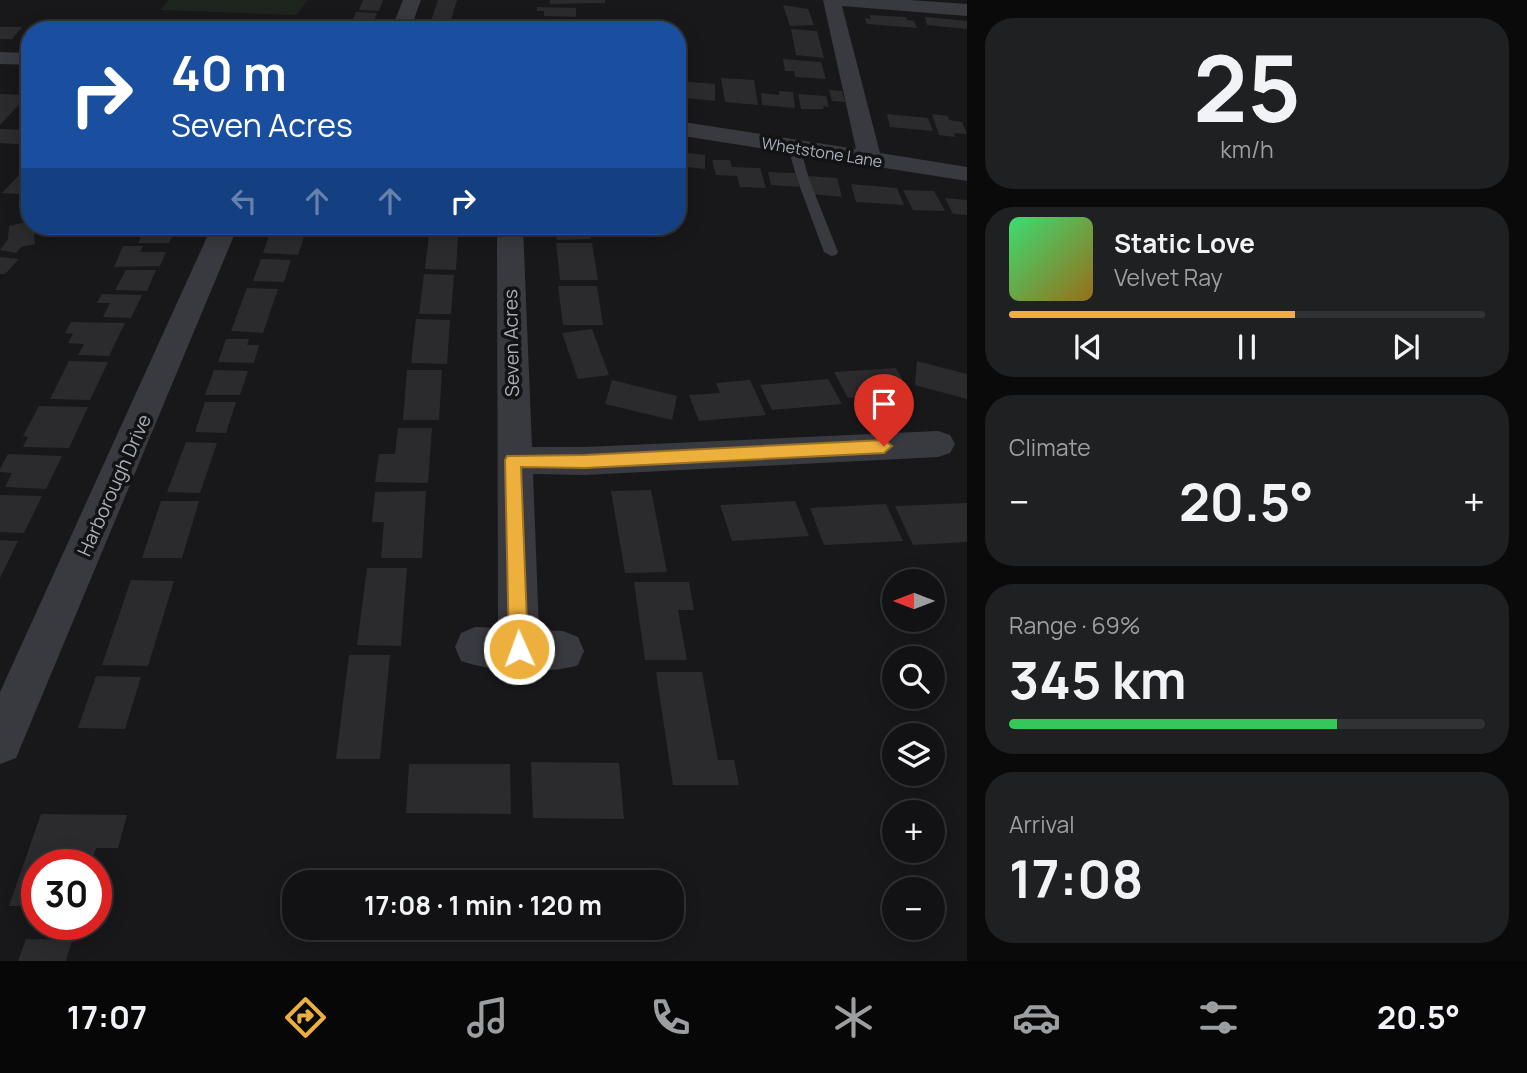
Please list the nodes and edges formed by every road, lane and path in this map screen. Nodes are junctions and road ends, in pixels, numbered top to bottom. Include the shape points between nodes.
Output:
1 (412, 0) edge
2 (832, 0) edge
3 (840, 0) edge
4 (967, 10) edge
5 (404, 21) edge
6 (0, 58) edge
7 (21, 59) edge
8 (686, 129) edge
9 (794, 147) junction
10 (870, 160) junction
11 (967, 174) edge
12 (221, 235) edge
13 (510, 235) edge
14 (831, 252) dead end
15 (938, 444) dead end
16 (513, 460) junction
17 (475, 647) dead end
18 (519, 649) junction
19 (563, 652) dead end
20 (0, 742) edge

1 - 5 street
2 - 10 street
3 - 4 street
6 - 7 street
8 - 9 street, Whetstone Lane
9 - 10 street, Whetstone Lane
9 - 14 lane
10 - 11 street, Whetstone Lane
12 - 20 street, Harborough Drive
13 - 16 street, Seven Acres
15 - 16 street via 585,461
16 - 18 street, Seven Acres
17 - 18 street
18 - 19 street

